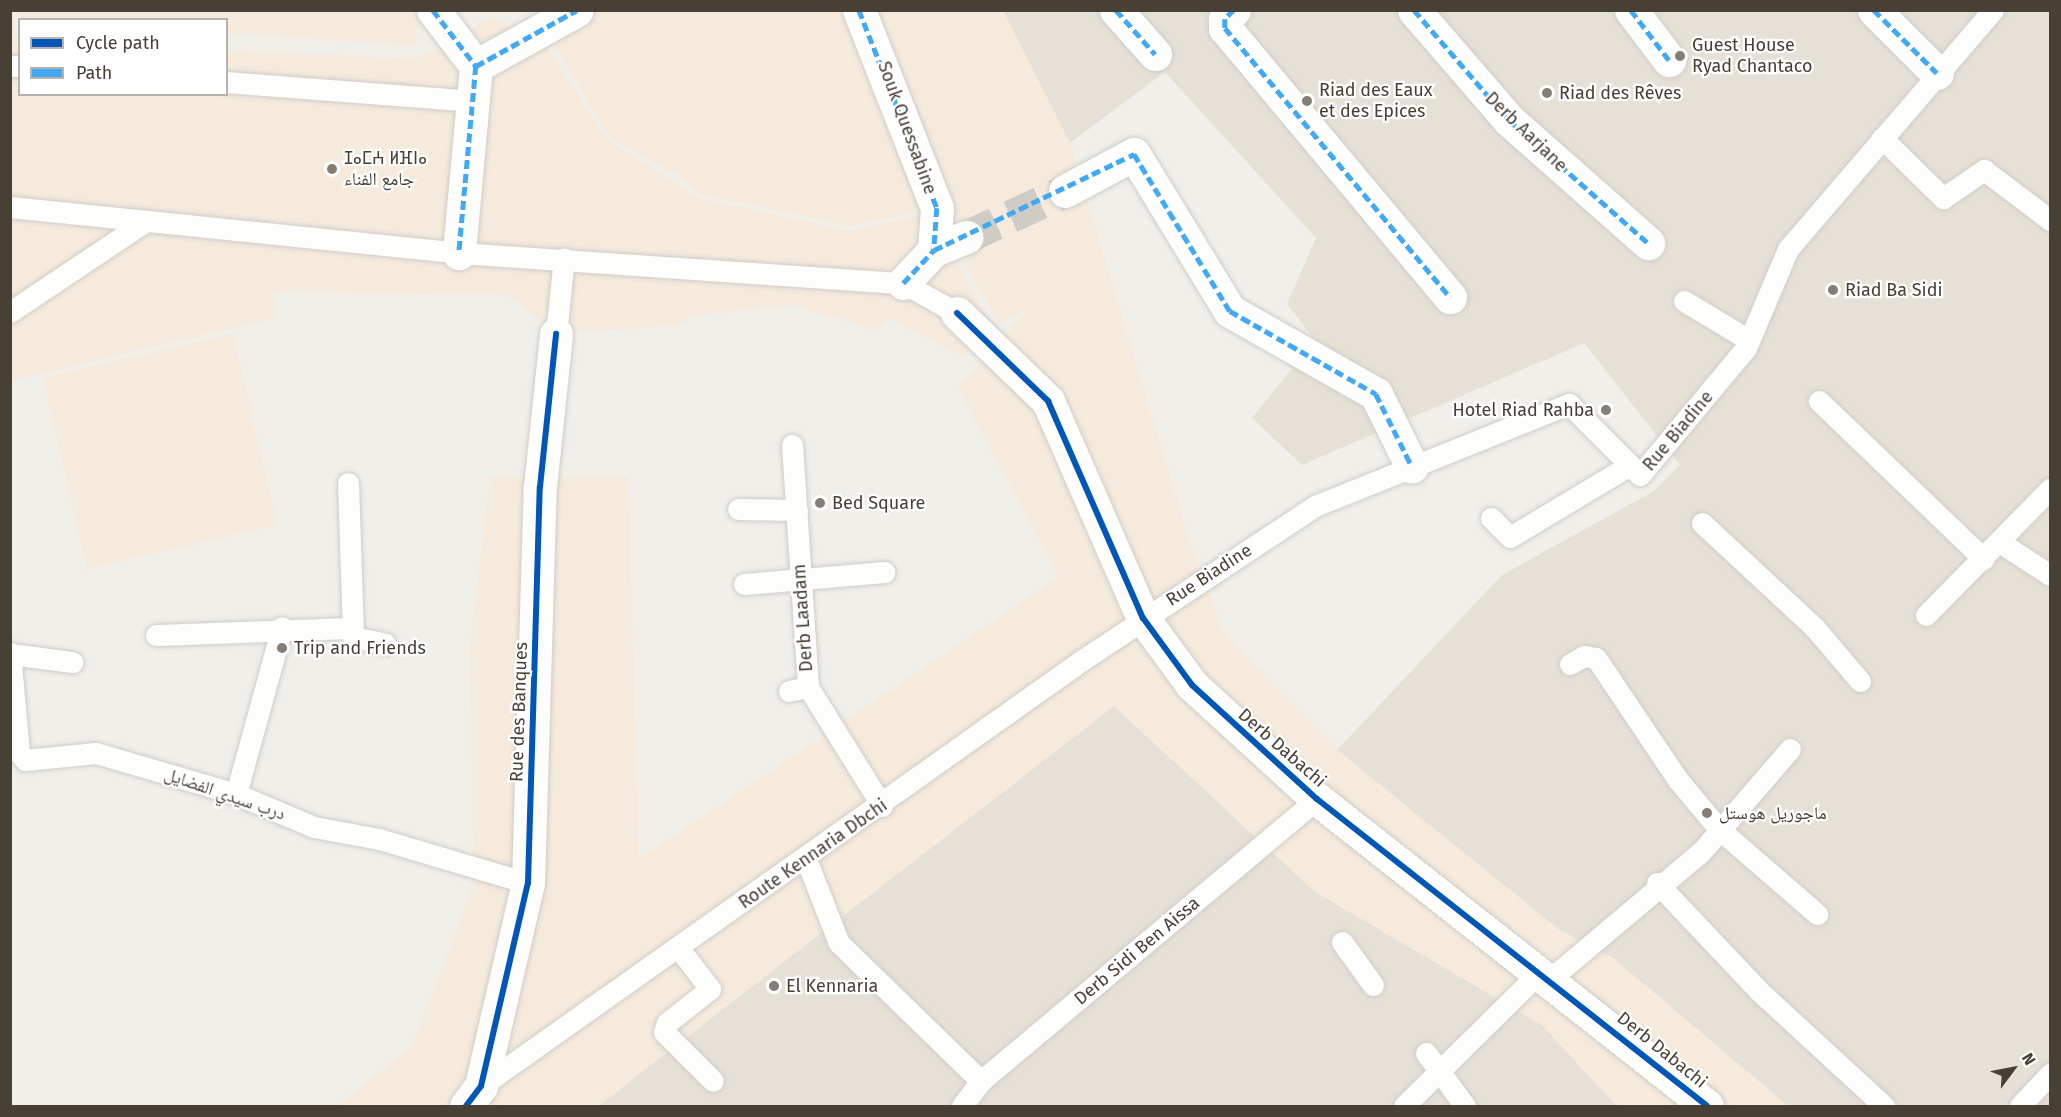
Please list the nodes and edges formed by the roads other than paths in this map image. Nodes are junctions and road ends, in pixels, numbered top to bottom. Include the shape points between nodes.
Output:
1 (433, 10) edge
2 (577, 10) edge
3 (859, 10) edge
4 (1116, 10) edge
5 (1234, 10) edge
6 (1414, 10) edge
7 (1631, 10) edge
8 (1874, 10) edge
9 (1993, 10) edge
10 (1155, 54) dead end
11 (1669, 60) dead end
12 (476, 66) junction
13 (1937, 73) junction
14 (228, 82) edge
15 (473, 101) junction
16 (1882, 138) junction
17 (1065, 191) tunnel mouth
18 (10, 207) edge
19 (2050, 220) edge
20 (146, 221) junction
21 (966, 237) tunnel mouth
22 (1648, 243) dead end
23 (934, 250) junction
24 (459, 253) junction
25 (564, 258) junction
26 (903, 283) junction
27 (1450, 297) dead end
28 (1684, 302) dead end
29 (10, 312) edge
30 (957, 313) joint
31 (556, 334) joint
32 (1749, 340) junction
33 (1819, 401) dead end
34 (792, 445) dead end
35 (1630, 465) junction
36 (1412, 467) junction
37 (348, 483) dead end
38 (2050, 489) edge
39 (738, 509) dead end
40 (797, 510) junction
41 (1491, 518) dead end
42 (1702, 523) dead end
43 (2001, 543) junction
44 (1984, 559) junction
45 (884, 572) dead end
46 (2050, 575) edge
47 (800, 580) junction
48 (744, 584) dead end
49 (1926, 615) dead end
50 (1143, 618) junction
51 (282, 627) junction
52 (351, 628) junction
53 (156, 635) dead end
54 (385, 644) dead end
55 (11, 654) edge
56 (72, 662) dead end
57 (1570, 664) dead end
58 (1860, 681) dead end
59 (1790, 749) dead end
60 (236, 794) junction
61 (1317, 799) junction
62 (882, 806) junction
63 (1719, 829) junction
64 (806, 858) junction
65 (528, 883) junction
66 (1657, 883) junction
67 (1817, 914) dead end
68 (1342, 942) dead end
69 (678, 947) junction
70 (1545, 975) junction
71 (1373, 985) dead end
72 (1426, 1053) dead end
73 (1438, 1071) junction
74 (2050, 1074) edge
75 (713, 1081) dead end
76 (981, 1082) junction
77 (474, 1096) edge
78 (962, 1107) edge
79 (1404, 1107) edge
80 (1465, 1107) edge
81 (1707, 1107) edge
82 (1884, 1107) edge
83 (2020, 1107) edge

1 - 12 street
2 - 12 street
3 - 23 street, Souk Quessabine via 937,208
4 - 10 street
5 - 27 street via 1225,28
6 - 22 street, Derb Aarjane via 1509,120
7 - 11 street
8 - 13 street
9 - 13 lane, Rue Biadine
12 - 15 street
13 - 16 lane, Rue Biadine
14 - 15 lane
15 - 24 street
16 - 19 lane via 1943,198 1984,170
16 - 32 lane, Rue Biadine via 1788,249
17 - 36 street via 1134,154 1230,311 1376,393
18 - 20 lane
20 - 24 lane
20 - 29 lane
21 - 23 street
23 - 26 street
24 - 25 lane
25 - 26 lane
25 - 31 lane
26 - 30 lane
28 - 32 lane
30 - 50 street, Derb Dabachi via 1048,401
31 - 65 street, Rue des Banques via 540,487
32 - 35 lane, Rue Biadine via 1640,475
33 - 44 lane
34 - 40 lane, Derb Laadam
35 - 36 lane, Rue Biadine via 1569,404
35 - 41 lane via 1510,537
36 - 50 lane, Rue Biadine via 1315,506
37 - 52 lane
38 - 43 lane
39 - 40 lane
40 - 47 lane, Derb Laadam
42 - 58 lane via 1814,627
43 - 44 lane
43 - 46 lane
44 - 49 lane
45 - 47 lane
47 - 48 lane
47 - 62 lane, Derb Laadam via 798,689
50 - 61 street, Derb Dabachi via 1192,685
50 - 62 lane, Route Kennaria Dbchi
51 - 52 lane
51 - 53 lane
51 - 60 lane
52 - 54 lane via 358,642
55 - 56 lane
55 - 60 lane, درب سيدي الفضايل via 22,758 96,753
57 - 63 lane via 1584,656 1596,657 1678,780
59 - 63 lane
60 - 65 lane, درب سيدي الفضايل via 314,827 379,839
61 - 70 street, Derb Dabachi
61 - 76 lane, Derb Sidi Ben Aissa
62 - 64 lane, Route Kennaria Dbchi
63 - 66 lane via 1701,852
63 - 67 lane
64 - 69 lane, Route Kennaria Dbchi
64 - 76 lane via 839,944
65 - 77 street, Rue des Banques
66 - 70 lane
66 - 82 lane via 1759,991
68 - 71 lane
69 - 75 lane via 710,988 667,1023 664,1032
69 - 77 lane, Route Kennaria Dbchi
70 - 73 lane
70 - 81 street, Derb Dabachi
72 - 73 lane
73 - 79 lane
73 - 80 lane
74 - 83 lane
76 - 78 lane, Derb Sidi Ben Aissa

